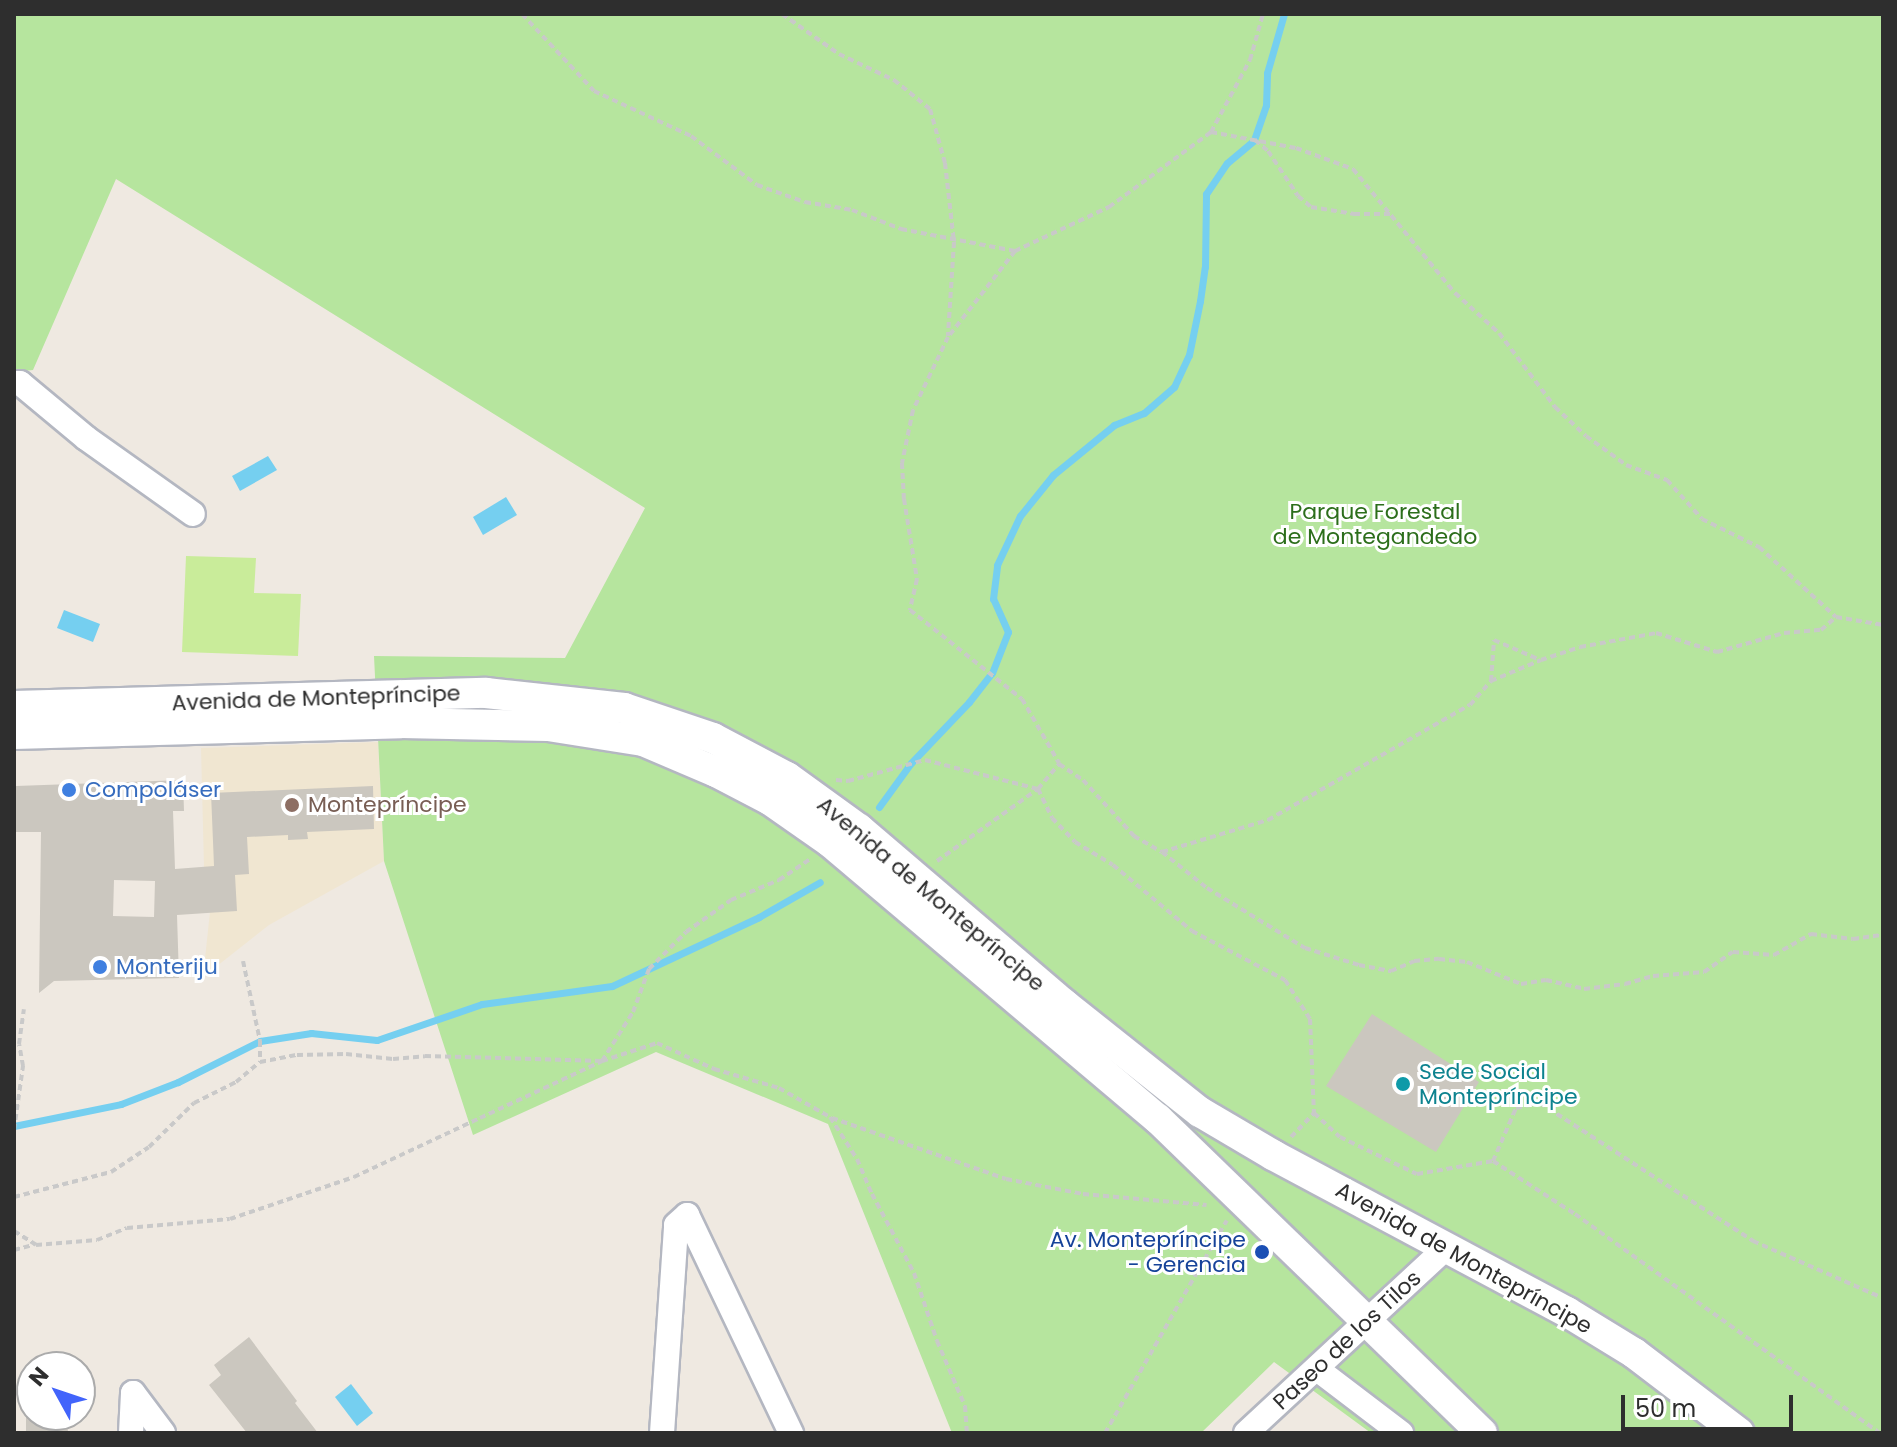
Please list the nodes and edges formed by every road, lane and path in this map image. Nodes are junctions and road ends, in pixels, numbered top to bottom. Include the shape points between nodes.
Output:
1 (522, 14) edge
2 (782, 14) edge
3 (1263, 14) edge
4 (1211, 132) junction
5 (1254, 140) junction
6 (1391, 214) junction
7 (954, 242) junction
8 (1015, 251) junction
9 (948, 337) junction
10 (14, 383) edge
11 (193, 514) dead end
12 (1836, 617) junction
13 (1883, 625) edge
14 (1541, 660) junction
15 (1491, 681) junction
16 (14, 706) edge
17 (14, 734) edge
18 (1059, 764) junction
19 (825, 780) dead end
20 (1038, 789) junction
21 (1162, 852) junction
22 (818, 854) dead end
23 (936, 861) dead end
24 (1883, 935) edge
25 (243, 961) dead end
26 (24, 1009) dead end
27 (602, 1061) junction
28 (260, 1062) junction
29 (1314, 1113) junction
30 (830, 1117) junction
31 (14, 1130) edge
32 (1273, 1155) junction
33 (1493, 1161) junction
34 (14, 1197) edge
35 (1237, 1202) junction
36 (14, 1231) edge
37 (36, 1245) junction
38 (1447, 1247) junction
39 (14, 1250) edge
40 (1883, 1298) edge
41 (1369, 1321) junction
42 (1317, 1369) junction
43 (131, 1433) edge
44 (163, 1433) edge
45 (662, 1433) edge
46 (791, 1433) edge
47 (967, 1433) edge
48 (1105, 1433) edge
49 (1246, 1433) edge
50 (1401, 1433) edge
51 (1482, 1433) edge
52 (1739, 1433) edge
53 (1880, 1433) edge

1 - 7 path via 594,91 691,136 757,185
2 - 7 path via 839,54 894,80 930,109 945,163
3 - 4 path via 1250,60
4 - 5 path
4 - 8 path via 1109,207
5 - 6 path via 1296,148 1353,169
5 - 6 path via 1311,207
6 - 12 path via 1455,293 1499,333 1555,407 1586,436 1626,465 1667,480 1702,519 1759,547
7 - 8 path
7 - 9 path
8 - 9 path
9 - 18 path via 913,410 902,463 917,579 910,610 1022,699
10 - 11 street
12 - 13 path
12 - 14 path via 1821,630 1784,633 1717,652 1656,633
14 - 15 path
14 - 15 path via 1494,640
15 - 21 path via 1470,705 1268,820
16 - 32 street, Avenida de Montepríncipe via 486,693 624,708 713,738 787,777 859,829 1148,1074
17 - 35 street, Avenida de Montepríncipe via 478,722 548,726 643,741 770,800 830,842 1158,1119
18 - 20 path
18 - 21 path via 1083,780 1134,836
19 - 20 path via 848,781 925,760
20 - 23 path
20 - 29 path via 1052,818 1075,842 1113,865 1192,931 1285,980 1310,1019
21 - 24 path via 1207,888 1305,948 1391,971 1414,961 1439,959 1467,962 1521,984 1546,980 1584,989 1704,972 1733,952 1774,955 1811,934 1853,939
22 - 27 path via 779,880 731,900 686,932 649,969 633,1012
25 - 28 path
26 - 31 path
27 - 28 path via 346,1054
27 - 30 path via 657,1043 714,1069 779,1088
27 - 37 path via 354,1177 296,1198 230,1219 127,1228 97,1240
28 - 34 path via 236,1082 194,1103 149,1147 111,1172
29 - 32 path
29 - 33 path via 1340,1137 1417,1174
30 - 35 path via 1006,1179 1083,1194
30 - 47 path via 914,1273 965,1406
32 - 38 street, Avenida de Montepríncipe
33 - 40 path via 1516,1108 1540,1103 1753,1241
33 - 53 path
35 - 41 street, Avenida de Montepríncipe
35 - 48 path
36 - 37 path
37 - 39 path
38 - 41 street, Paseo de los Tilos
38 - 52 street, Avenida de Montepríncipe via 1634,1353
41 - 42 street, Paseo de los Tilos
41 - 51 street, Avenida de Montepríncipe
42 - 49 street, Paseo de los Tilos
42 - 50 street
43 - 44 street via 133,1393
45 - 46 street via 676,1225 687,1215

